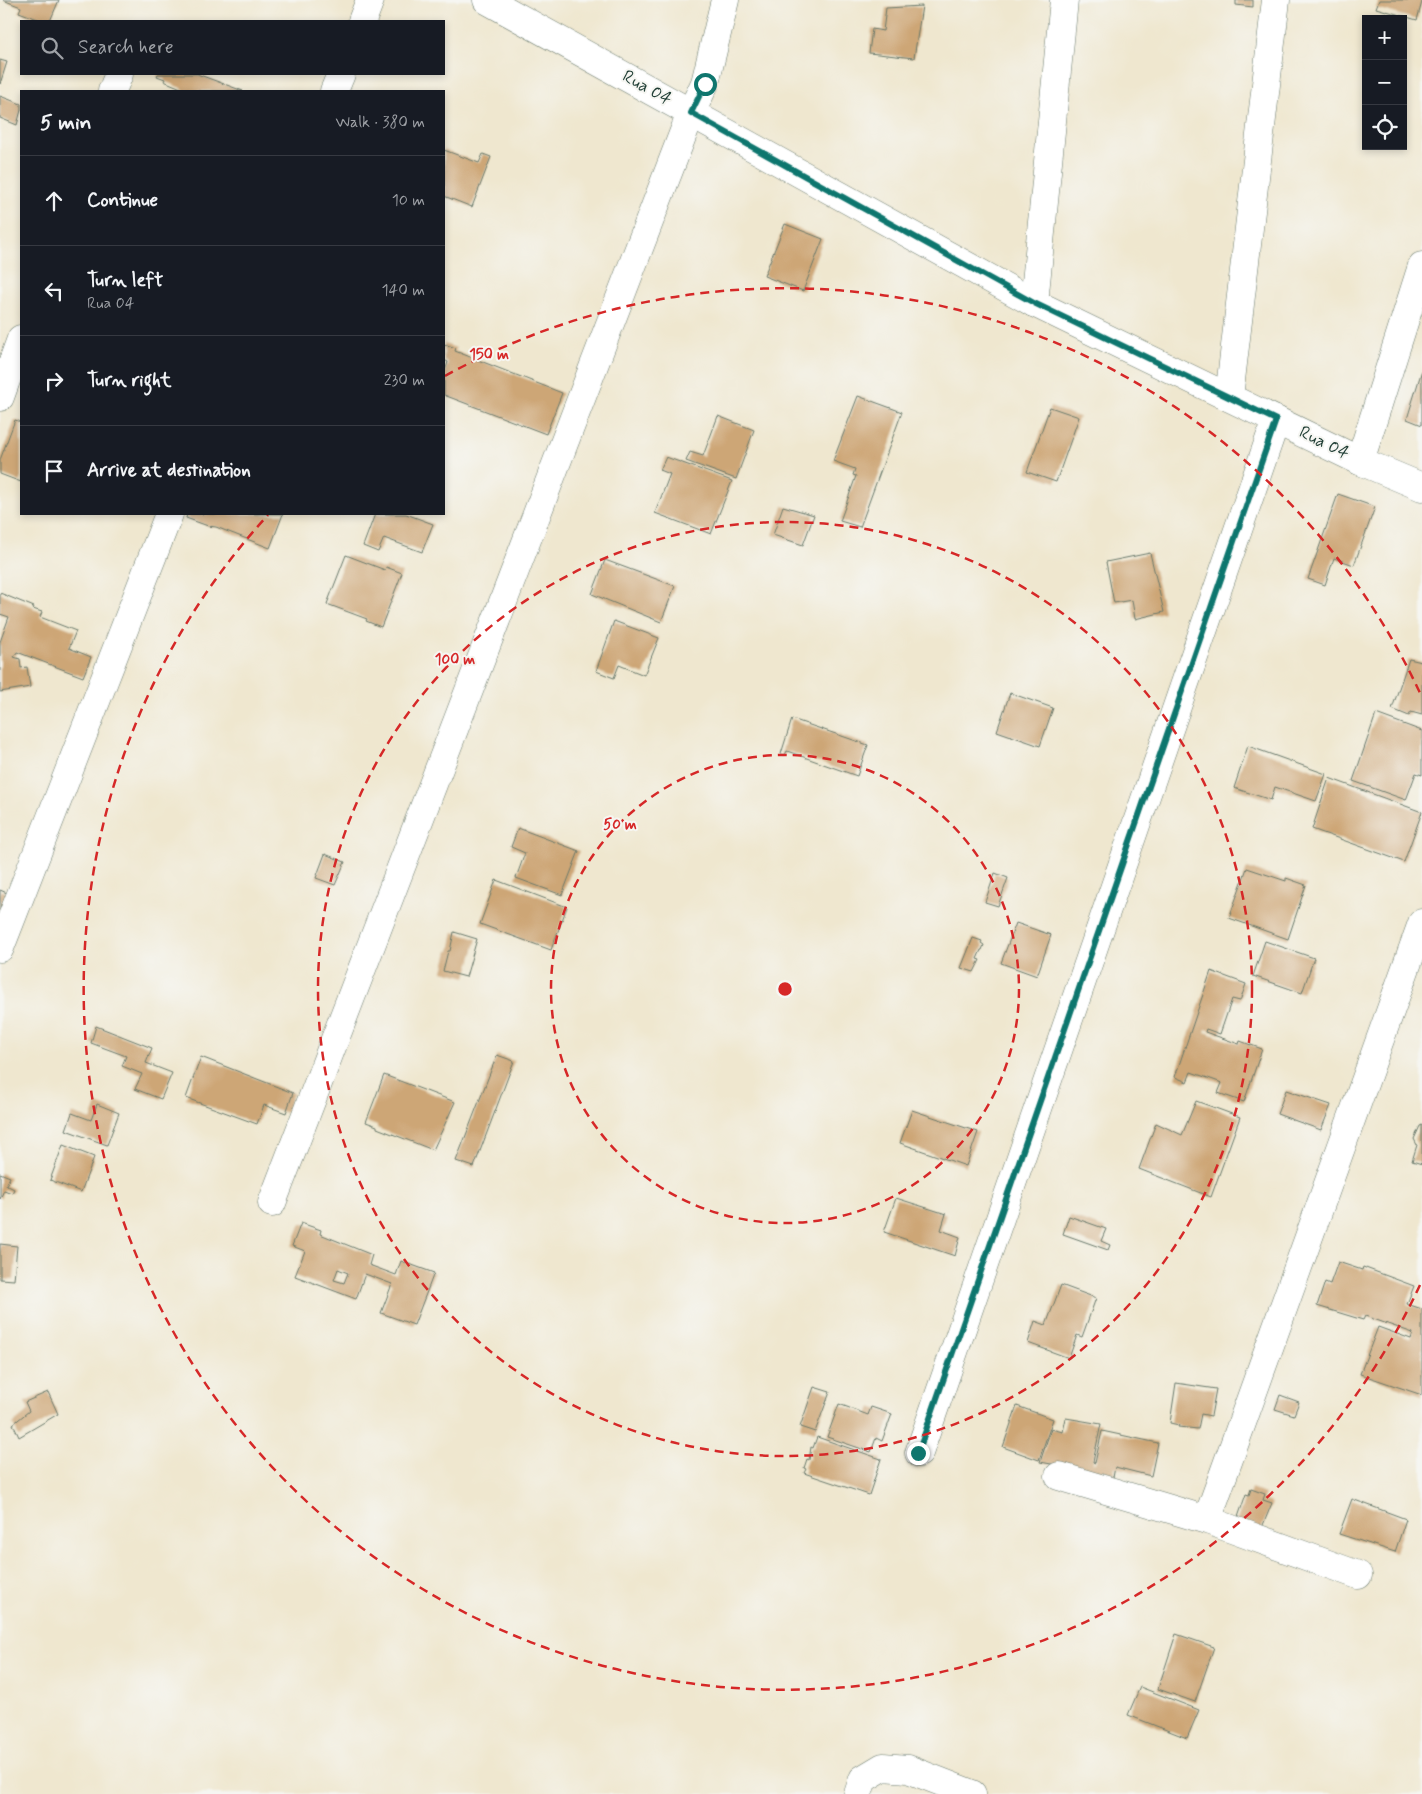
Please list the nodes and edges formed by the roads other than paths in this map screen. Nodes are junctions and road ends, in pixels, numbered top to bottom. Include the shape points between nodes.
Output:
1 (370, 0) edge
2 (487, 0) edge
3 (725, 0) edge
4 (1064, 0) edge
5 (1276, 0) edge
6 (362, 20) edge
7 (119, 75) edge
8 (341, 75) edge
9 (112, 90) edge
10 (334, 90) edge
11 (691, 113) junction
12 (1422, 266) edge
13 (1034, 303) junction
14 (20, 342) edge
15 (0, 397) edge
16 (1229, 397) junction
17 (1276, 420) junction
18 (1360, 461) junction
19 (1422, 487) edge
20 (169, 515) edge
21 (1422, 923) edge
22 (0, 948) edge
23 (272, 1203) dead end
24 (918, 1453) dead end
25 (1059, 1476) dead end
26 (1207, 1520) junction
27 (1358, 1575) dead end
28 (858, 1794) edge
29 (972, 1794) edge

1 - 6 street
2 - 11 street, Rua 04
3 - 11 street via 705,84
4 - 13 street
5 - 16 street
7 - 9 street
8 - 10 street
11 - 13 street, Rua 04
11 - 23 street
12 - 18 street
13 - 16 street, Rua 04
14 - 15 street
16 - 17 street, Rua 04
17 - 18 street, Rua 04
17 - 24 street
18 - 19 street, Rua 04
20 - 22 street
21 - 26 street
25 - 26 street
26 - 27 street
28 - 29 street via 864,1779 884,1767 908,1769

